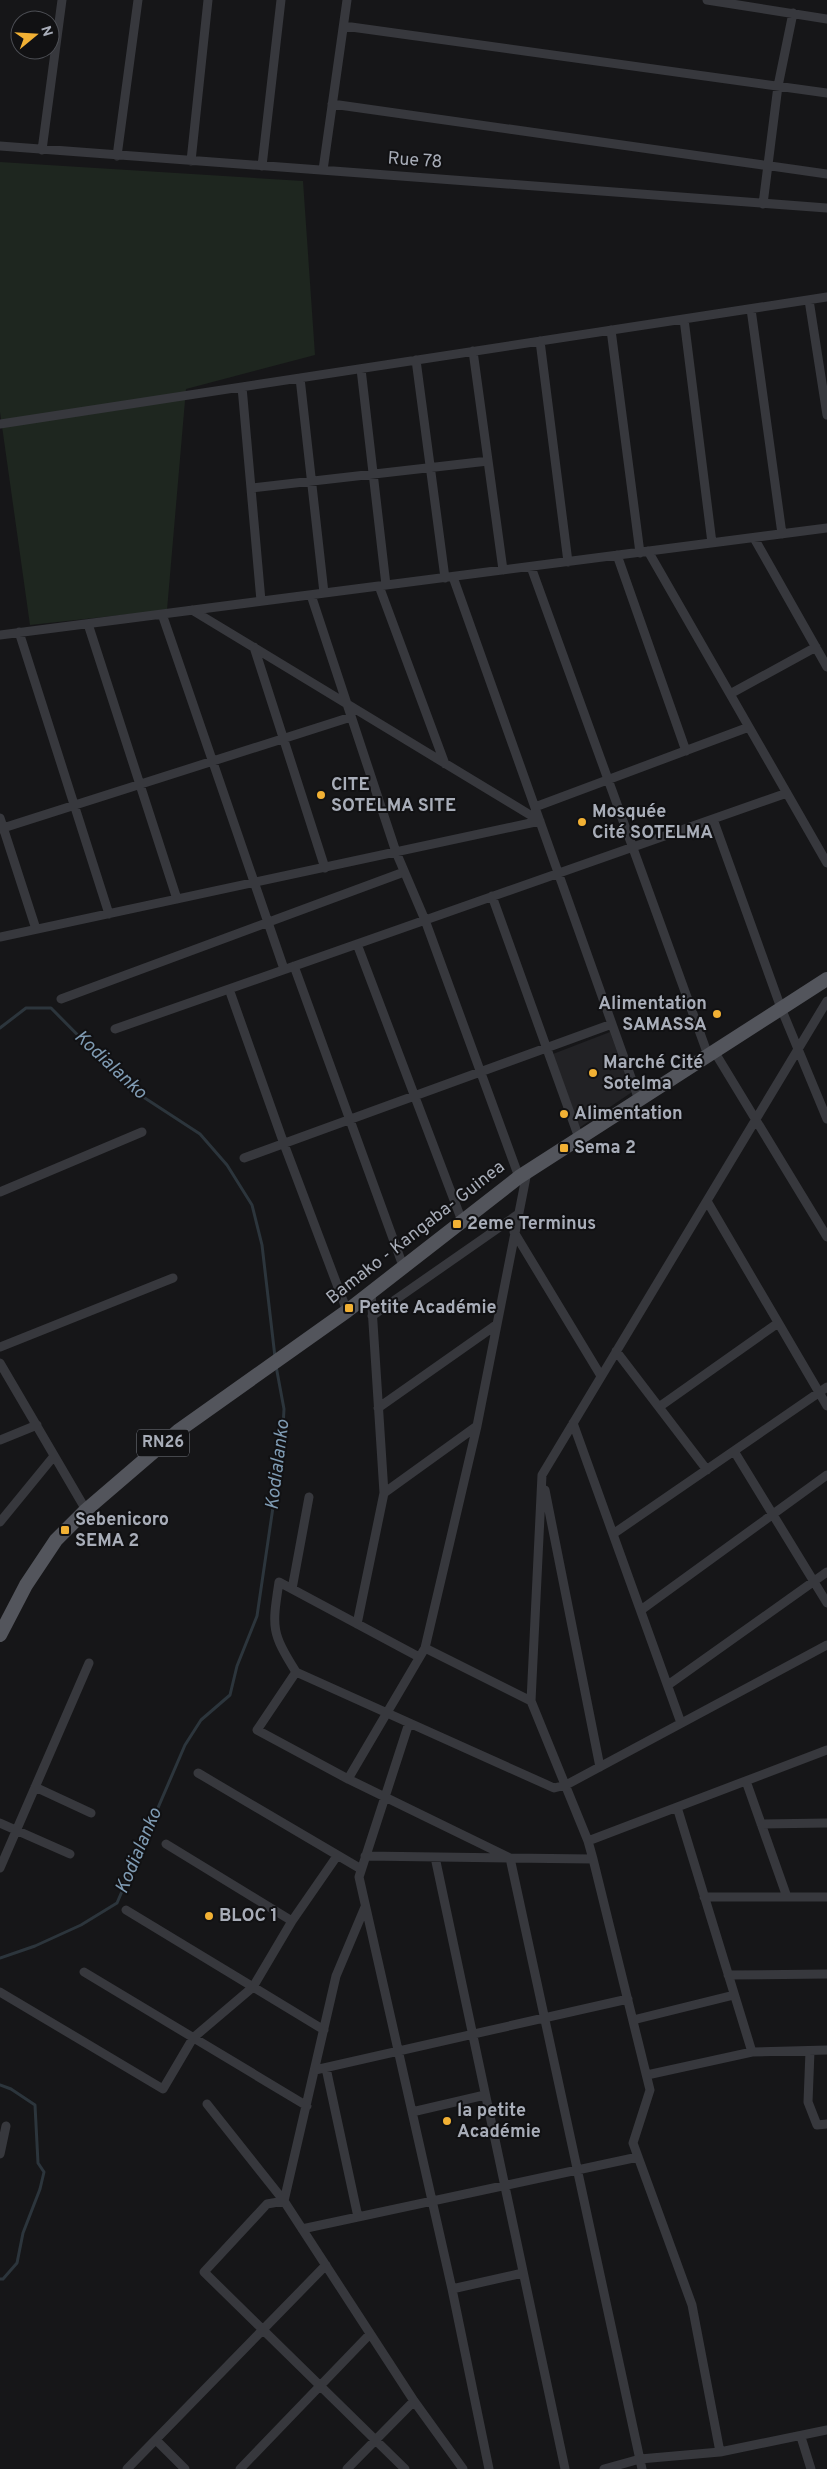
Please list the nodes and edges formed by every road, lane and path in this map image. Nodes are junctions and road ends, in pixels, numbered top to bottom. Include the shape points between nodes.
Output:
1 (62, 0) edge
2 (138, 0) edge
3 (208, 0) edge
4 (281, 0) edge
5 (347, 0) edge
6 (707, 0) edge
7 (793, 13) junction
8 (827, 19) edge
9 (344, 26) junction
10 (778, 86) junction
11 (827, 93) edge
12 (332, 104) junction
13 (0, 146) edge
14 (42, 150) junction
15 (117, 156) junction
16 (191, 161) junction
17 (262, 166) junction
18 (767, 166) junction
19 (323, 170) junction
20 (827, 174) edge
21 (763, 204) junction
22 (827, 208) edge
23 (827, 297) edge
24 (809, 300) junction
25 (751, 309) junction
26 (684, 319) junction
27 (611, 330) junction
28 (540, 341) junction
29 (473, 352) junction
30 (416, 360) junction
31 (361, 369) junction
32 (300, 378) junction
33 (242, 387) junction
34 (827, 415) edge
35 (0, 424) edge
36 (488, 461) junction
37 (431, 467) junction
38 (373, 474) junction
39 (312, 481) junction
40 (251, 488) junction
41 (827, 528) edge
42 (782, 534) junction
43 (754, 538) junction
44 (712, 543) junction
45 (644, 552) junction
46 (617, 555) junction
47 (568, 562) junction
48 (531, 567) junction
49 (503, 570) junction
50 (449, 577) junction
51 (382, 586) junction
52 (324, 593) junction
53 (311, 595) junction
54 (261, 601) junction
55 (192, 610) junction
56 (162, 614) junction
57 (88, 624) junction
58 (19, 632) junction
59 (0, 635) edge
60 (254, 647) junction
61 (816, 647) junction
62 (827, 667) edge
63 (730, 694) junction
64 (346, 703) junction
65 (351, 716) junction
66 (749, 727) junction
67 (283, 738) junction
68 (686, 750) junction
69 (211, 761) junction
70 (445, 764) junction
71 (608, 780) junction
72 (139, 785) junction
73 (787, 792) junction
74 (74, 806) junction
75 (535, 807) junction
76 (0, 818) edge
77 (713, 818) junction
78 (540, 821) junction
79 (2, 829) edge
80 (632, 847) junction
81 (396, 852) junction
82 (827, 863) edge
83 (325, 868) junction
84 (404, 872) junction
85 (558, 873) junction
86 (254, 883) junction
87 (492, 896) junction
88 (177, 899) junction
89 (109, 914) junction
90 (425, 920) junction
91 (268, 922) junction
92 (36, 930) junction
93 (0, 937) edge
94 (358, 944) junction
95 (294, 966) junction
96 (284, 969) junction
97 (827, 979) edge
98 (230, 989) junction
99 (61, 999) dead end
100 (827, 1001) edge
101 (781, 1008) junction
102 (612, 1024) junction
103 (116, 1029) dead end
104 (546, 1048) junction
105 (798, 1048) junction
106 (711, 1053) junction
107 (481, 1072) junction
108 (415, 1096) junction
109 (639, 1100) junction
110 (826, 1113) edge
111 (756, 1119) junction
112 (350, 1120) junction
113 (142, 1132) dead end
114 (579, 1138) junction
115 (284, 1144) junction
116 (244, 1158) dead end
117 (523, 1175) junction
118 (0, 1192) edge
119 (707, 1201) junction
120 (517, 1215) junction
121 (462, 1221) junction
122 (514, 1232) junction
123 (827, 1237) edge
124 (404, 1266) junction
125 (174, 1278) dead end
126 (371, 1292) junction
127 (347, 1311) junction
128 (372, 1316) junction
129 (778, 1323) junction
130 (496, 1325) junction
131 (0, 1346) edge
132 (616, 1351) junction
133 (0, 1363) edge
134 (601, 1376) junction
135 (827, 1387) edge
136 (819, 1393) junction
137 (827, 1406) edge
138 (378, 1408) junction
139 (659, 1408) junction
140 (573, 1422) junction
141 (37, 1425) junction
142 (476, 1426) junction
143 (0, 1440) edge
144 (734, 1451) junction
145 (54, 1456) junction
146 (707, 1470) junction
147 (542, 1475) junction
148 (827, 1475) edge
149 (384, 1493) junction
150 (309, 1496) dead end
151 (86, 1510) junction
152 (773, 1514) junction
153 (0, 1522) edge
154 (613, 1534) junction
155 (827, 1572) edge
156 (814, 1581) junction
157 (292, 1589) junction
158 (827, 1603) edge
159 (641, 1610) junction
160 (357, 1624) junction
161 (0, 1635) edge
162 (827, 1645) edge
163 (425, 1648) junction
164 (419, 1657) junction
165 (89, 1663) dead end
166 (296, 1672) junction
167 (668, 1685) junction
168 (532, 1702) junction
169 (387, 1713) junction
170 (409, 1723) junction
171 (681, 1723) junction
172 (827, 1750) edge
173 (600, 1767) junction
174 (198, 1773) dead end
175 (348, 1779) junction
176 (746, 1781) junction
177 (566, 1786) junction
178 (35, 1787) junction
179 (385, 1797) junction
180 (677, 1807) junction
181 (91, 1813) dead end
182 (0, 1823) edge
183 (827, 1823) edge
184 (761, 1824) junction
185 (16, 1830) junction
186 (588, 1842) junction
187 (166, 1844) dead end
188 (70, 1854) dead end
189 (337, 1856) junction
190 (365, 1856) junction
191 (434, 1857) junction
192 (510, 1858) junction
193 (593, 1859) junction
194 (0, 1868) edge
195 (361, 1870) junction
196 (704, 1897) junction
197 (786, 1897) junction
198 (827, 1897) edge
199 (366, 1907) junction
200 (126, 1910) dead end
201 (292, 1921) junction
202 (84, 1972) dead end
203 (827, 1974) edge
204 (728, 1975) junction
205 (253, 1987) junction
206 (0, 1992) edge
207 (734, 1995) junction
208 (628, 1999) junction
209 (544, 2018) junction
210 (633, 2020) junction
211 (324, 2030) junction
212 (472, 2034) junction
213 (193, 2038) junction
214 (827, 2050) edge
215 (398, 2051) junction
216 (810, 2051) junction
217 (752, 2052) junction
218 (326, 2068) junction
219 (315, 2070) junction
220 (646, 2075) junction
221 (485, 2095) junction
222 (207, 2104) dead end
223 (307, 2106) junction
224 (412, 2112) junction
225 (2, 2124) edge
226 (827, 2124) edge
227 (0, 2154) edge
228 (638, 2157) junction
229 (577, 2170) junction
230 (504, 2185) junction
231 (284, 2201) junction
232 (432, 2201) junction
233 (358, 2217) junction
234 (302, 2229) junction
235 (326, 2265) junction
236 (523, 2273) junction
237 (452, 2289) junction
238 (263, 2329) junction
239 (370, 2334) junction
240 (320, 2386) junction
241 (414, 2401) junction
242 (827, 2430) edge
243 (801, 2437) junction
244 (156, 2440) junction
245 (376, 2440) junction
246 (720, 2452) junction
247 (640, 2459) junction
248 (127, 2469) edge
249 (185, 2469) edge
250 (240, 2469) edge
251 (347, 2469) edge
252 (405, 2469) edge
253 (463, 2469) edge
254 (489, 2469) edge
255 (565, 2469) edge
256 (604, 2469) edge
257 (642, 2469) edge
258 (811, 2469) edge

1 - 14 street
2 - 15 street
3 - 16 street
4 - 17 street
5 - 9 street
6 - 7 street
7 - 8 street
7 - 10 street
9 - 10 street
9 - 12 street
10 - 11 street
10 - 18 street
12 - 18 street
12 - 19 street
13 - 14 street, Rue 78
14 - 15 street, Rue 78
15 - 16 street, Rue 78
16 - 17 street, Rue 78
17 - 19 street, Rue 78
18 - 20 street
18 - 21 street
19 - 21 street, Rue 78
21 - 22 street, Rue 78
23 - 24 street
24 - 25 street
24 - 34 street
25 - 26 street
25 - 42 street
26 - 27 street
26 - 44 street
27 - 28 street
27 - 45 street
28 - 29 street
28 - 47 street
29 - 30 street
29 - 36 street
30 - 31 street
30 - 37 street
31 - 32 street
31 - 38 street
32 - 33 street
32 - 39 street
33 - 35 street
33 - 40 street
36 - 37 street
36 - 49 street
37 - 38 street
37 - 50 street
38 - 39 street
38 - 51 street
39 - 40 street
39 - 52 street
40 - 54 street
41 - 42 street
42 - 43 street
43 - 44 street
43 - 61 street
44 - 45 street
45 - 46 street
45 - 63 street
46 - 47 street
46 - 68 street
47 - 48 street
48 - 49 street
48 - 71 street
49 - 50 street
50 - 51 street
50 - 75 street
51 - 52 street
51 - 70 street
52 - 53 street
53 - 54 street
53 - 64 street
54 - 55 street
55 - 56 street
55 - 60 street
56 - 57 street
56 - 69 street
57 - 58 street
57 - 72 street
58 - 59 street
58 - 74 street
60 - 64 street
60 - 67 street
61 - 62 street
61 - 63 street
63 - 66 street
64 - 65 street
64 - 70 street
65 - 67 street
65 - 81 street
66 - 68 street
66 - 73 street
67 - 69 street
67 - 83 street
68 - 71 street
69 - 72 street
69 - 86 street
70 - 78 street
71 - 75 street
71 - 80 street
72 - 74 street
72 - 88 street
73 - 77 street
73 - 82 street
74 - 79 street
74 - 89 street
75 - 78 street
76 - 79 street
77 - 80 street
77 - 101 street
78 - 81 street
78 - 85 street
79 - 92 street
80 - 85 street
80 - 106 street
81 - 83 street
81 - 84 street
83 - 86 street
84 - 90 street
84 - 91 street
85 - 87 street
85 - 102 street
86 - 88 street
86 - 91 street
87 - 90 street
87 - 104 street
88 - 89 street
89 - 92 street
90 - 94 street
90 - 107 street
91 - 96 street
91 - 99 street
92 - 93 street
94 - 95 street
94 - 108 street
95 - 96 street
95 - 112 street
96 - 98 street
97 - 101 main road, Bamako - Kangaba- Guinea / RN26
98 - 103 street
98 - 115 street
100 - 105 street
101 - 105 street
101 - 106 main road, Bamako - Kangaba- Guinea / RN26
102 - 104 street
102 - 109 street
104 - 107 street
104 - 114 street
105 - 110 street
105 - 111 street
106 - 109 main road, Bamako - Kangaba- Guinea / RN26
106 - 111 street
107 - 108 street
107 - 117 street
108 - 112 street
108 - 121 street
109 - 114 main road, Bamako - Kangaba- Guinea / RN26
111 - 119 street
111 - 123 street
112 - 115 street
112 - 124 street
113 - 118 street
114 - 117 main road, Bamako - Kangaba- Guinea / RN26
115 - 116 street
115 - 127 street
117 - 120 street
117 - 121 main road, Bamako - Kangaba- Guinea / RN26
119 - 129 street
119 - 132 street
120 - 122 street
120 - 128 street
121 - 124 main road, Bamako - Kangaba- Guinea / RN26
122 - 130 street
122 - 134 street
124 - 126 main road, Bamako - Kangaba- Guinea / RN26
125 - 131 street
126 - 127 main road, Bamako - Kangaba- Guinea / RN26
126 - 128 street
127 - 151 main road, Bamako - Kangaba- Guinea / RN26 via 178,1431
128 - 138 street
129 - 136 street
129 - 139 street
130 - 138 street
130 - 142 street
132 - 134 street
132 - 139 street
133 - 141 street
134 - 140 street
135 - 136 street
136 - 137 street
136 - 144 street
138 - 149 street
139 - 146 street
140 - 147 street
140 - 154 street
141 - 143 street
141 - 145 street
142 - 149 street
142 - 163 street
144 - 146 street
144 - 152 street
145 - 151 street
145 - 153 street
146 - 154 street
147 - 168 street
147 - 173 street
148 - 152 street
149 - 160 street
150 - 157 street
151 - 161 main road, RN26 via 56,1540 26,1585
152 - 156 street
152 - 159 street
154 - 159 street
155 - 156 street
156 - 158 street
156 - 167 street
157 - 160 street
157 - 166 street via 279,1582 273,1621 279,1645
159 - 167 street
160 - 164 street
162 - 171 street
163 - 164 street
163 - 168 street
164 - 169 street
165 - 178 street
166 - 169 street
166 - 175 street via 257,1730
167 - 171 street
168 - 177 street
169 - 170 street
169 - 175 street
170 - 177 street via 554,1788
170 - 179 street
171 - 173 street
172 - 176 street
173 - 177 street
174 - 189 street
175 - 179 street
176 - 180 street
176 - 184 street
177 - 186 street
178 - 181 street
178 - 185 street
179 - 190 street
179 - 192 street
180 - 186 street
180 - 196 street
182 - 185 street
183 - 184 street
184 - 197 street
185 - 188 street
185 - 194 street
186 - 193 street
187 - 201 street
189 - 195 street
189 - 201 street
190 - 191 street
190 - 195 street
191 - 192 street
191 - 212 street
192 - 193 street
192 - 209 street
193 - 208 street
195 - 199 street via 359,1877
196 - 197 street
196 - 204 street
197 - 198 street
199 - 211 street via 336,1976
199 - 215 street
200 - 205 street
201 - 205 street
202 - 213 street
203 - 204 street
204 - 207 street
205 - 211 street
205 - 213 street
206 - 213 street via 163,2089
207 - 210 street
207 - 217 street
208 - 209 street
208 - 210 street
209 - 212 street
209 - 229 street
210 - 220 street
211 - 219 street
212 - 215 street
212 - 221 street
213 - 223 street
214 - 216 street
215 - 218 street
215 - 224 street
216 - 217 street
216 - 226 street via 808,2102 817,2125
217 - 220 street
218 - 219 street
218 - 233 street
219 - 223 street
220 - 228 street via 650,2090 633,2143
221 - 224 street
221 - 230 street
222 - 231 street
223 - 231 street
224 - 232 street
225 - 227 street
228 - 229 street
228 - 246 street via 692,2305
229 - 230 street
229 - 247 street
230 - 232 street
230 - 236 street
231 - 234 street
231 - 238 street via 267,2204 204,2272
232 - 233 street
232 - 237 street
233 - 234 street
234 - 235 street
235 - 238 street
235 - 239 street
236 - 237 street
236 - 255 street
237 - 254 street
238 - 240 street
238 - 244 street
239 - 240 street
239 - 241 street
240 - 245 street
240 - 250 street
241 - 245 street
241 - 253 street
242 - 243 street
243 - 246 street
243 - 258 street
244 - 248 street
244 - 249 street
245 - 251 street
245 - 252 street
246 - 247 street
247 - 256 street
247 - 257 street

